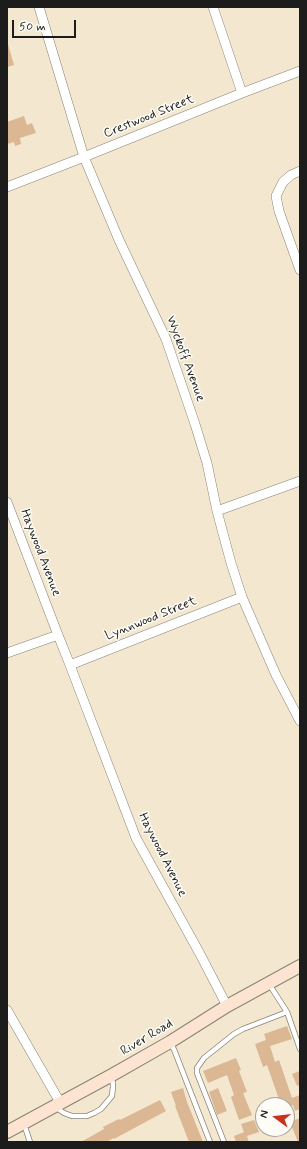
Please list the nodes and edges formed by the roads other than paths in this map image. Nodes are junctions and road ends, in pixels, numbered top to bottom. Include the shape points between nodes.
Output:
1 (39, 7) edge
2 (214, 7) edge
3 (300, 71) edge
4 (242, 93) junction
5 (84, 157) junction
6 (300, 171) edge
7 (7, 187) edge
8 (300, 270) edge
9 (300, 481) edge
10 (7, 502) edge
11 (217, 511) junction
12 (242, 597) junction
13 (58, 634) junction
14 (7, 653) edge
15 (70, 665) junction
16 (300, 721) edge
17 (300, 966) edge
18 (269, 984) junction
19 (227, 1006) junction
20 (7, 1010) edge
21 (287, 1012) junction
22 (170, 1042) junction
23 (300, 1049) edge
24 (112, 1075) junction
25 (58, 1105) junction
26 (24, 1124) junction
27 (7, 1132) edge
28 (30, 1142) edge
29 (210, 1142) edge
30 (224, 1142) edge

1 - 5 street, Wyckoff Avenue
2 - 4 street
3 - 4 street, Crestwood Street
4 - 5 street, Crestwood Street
5 - 7 street, Crestwood Street
5 - 11 street, Wyckoff Avenue via 119,240 166,339 207,462
6 - 8 street via 283,182 276,196
9 - 11 street
10 - 13 street, Haywood Avenue
11 - 12 street, Wyckoff Avenue via 230,563
12 - 15 street, Lynnwood Street
12 - 16 street, Wyckoff Avenue via 276,675
13 - 14 street
13 - 15 street, Haywood Avenue
15 - 19 street, Haywood Avenue via 136,838
17 - 18 street, River Road
18 - 19 street, River Road
18 - 21 lane
19 - 22 street, River Road
20 - 25 street
21 - 23 lane
21 - 30 lane via 234,1034 204,1058 197,1068
22 - 24 street, River Road
22 - 29 lane
24 - 25 street, River Road
24 - 25 lane via 112,1096 94,1113 87,1116 72,1116 64,1114
25 - 26 street, River Road
26 - 27 street, River Road
26 - 28 lane

